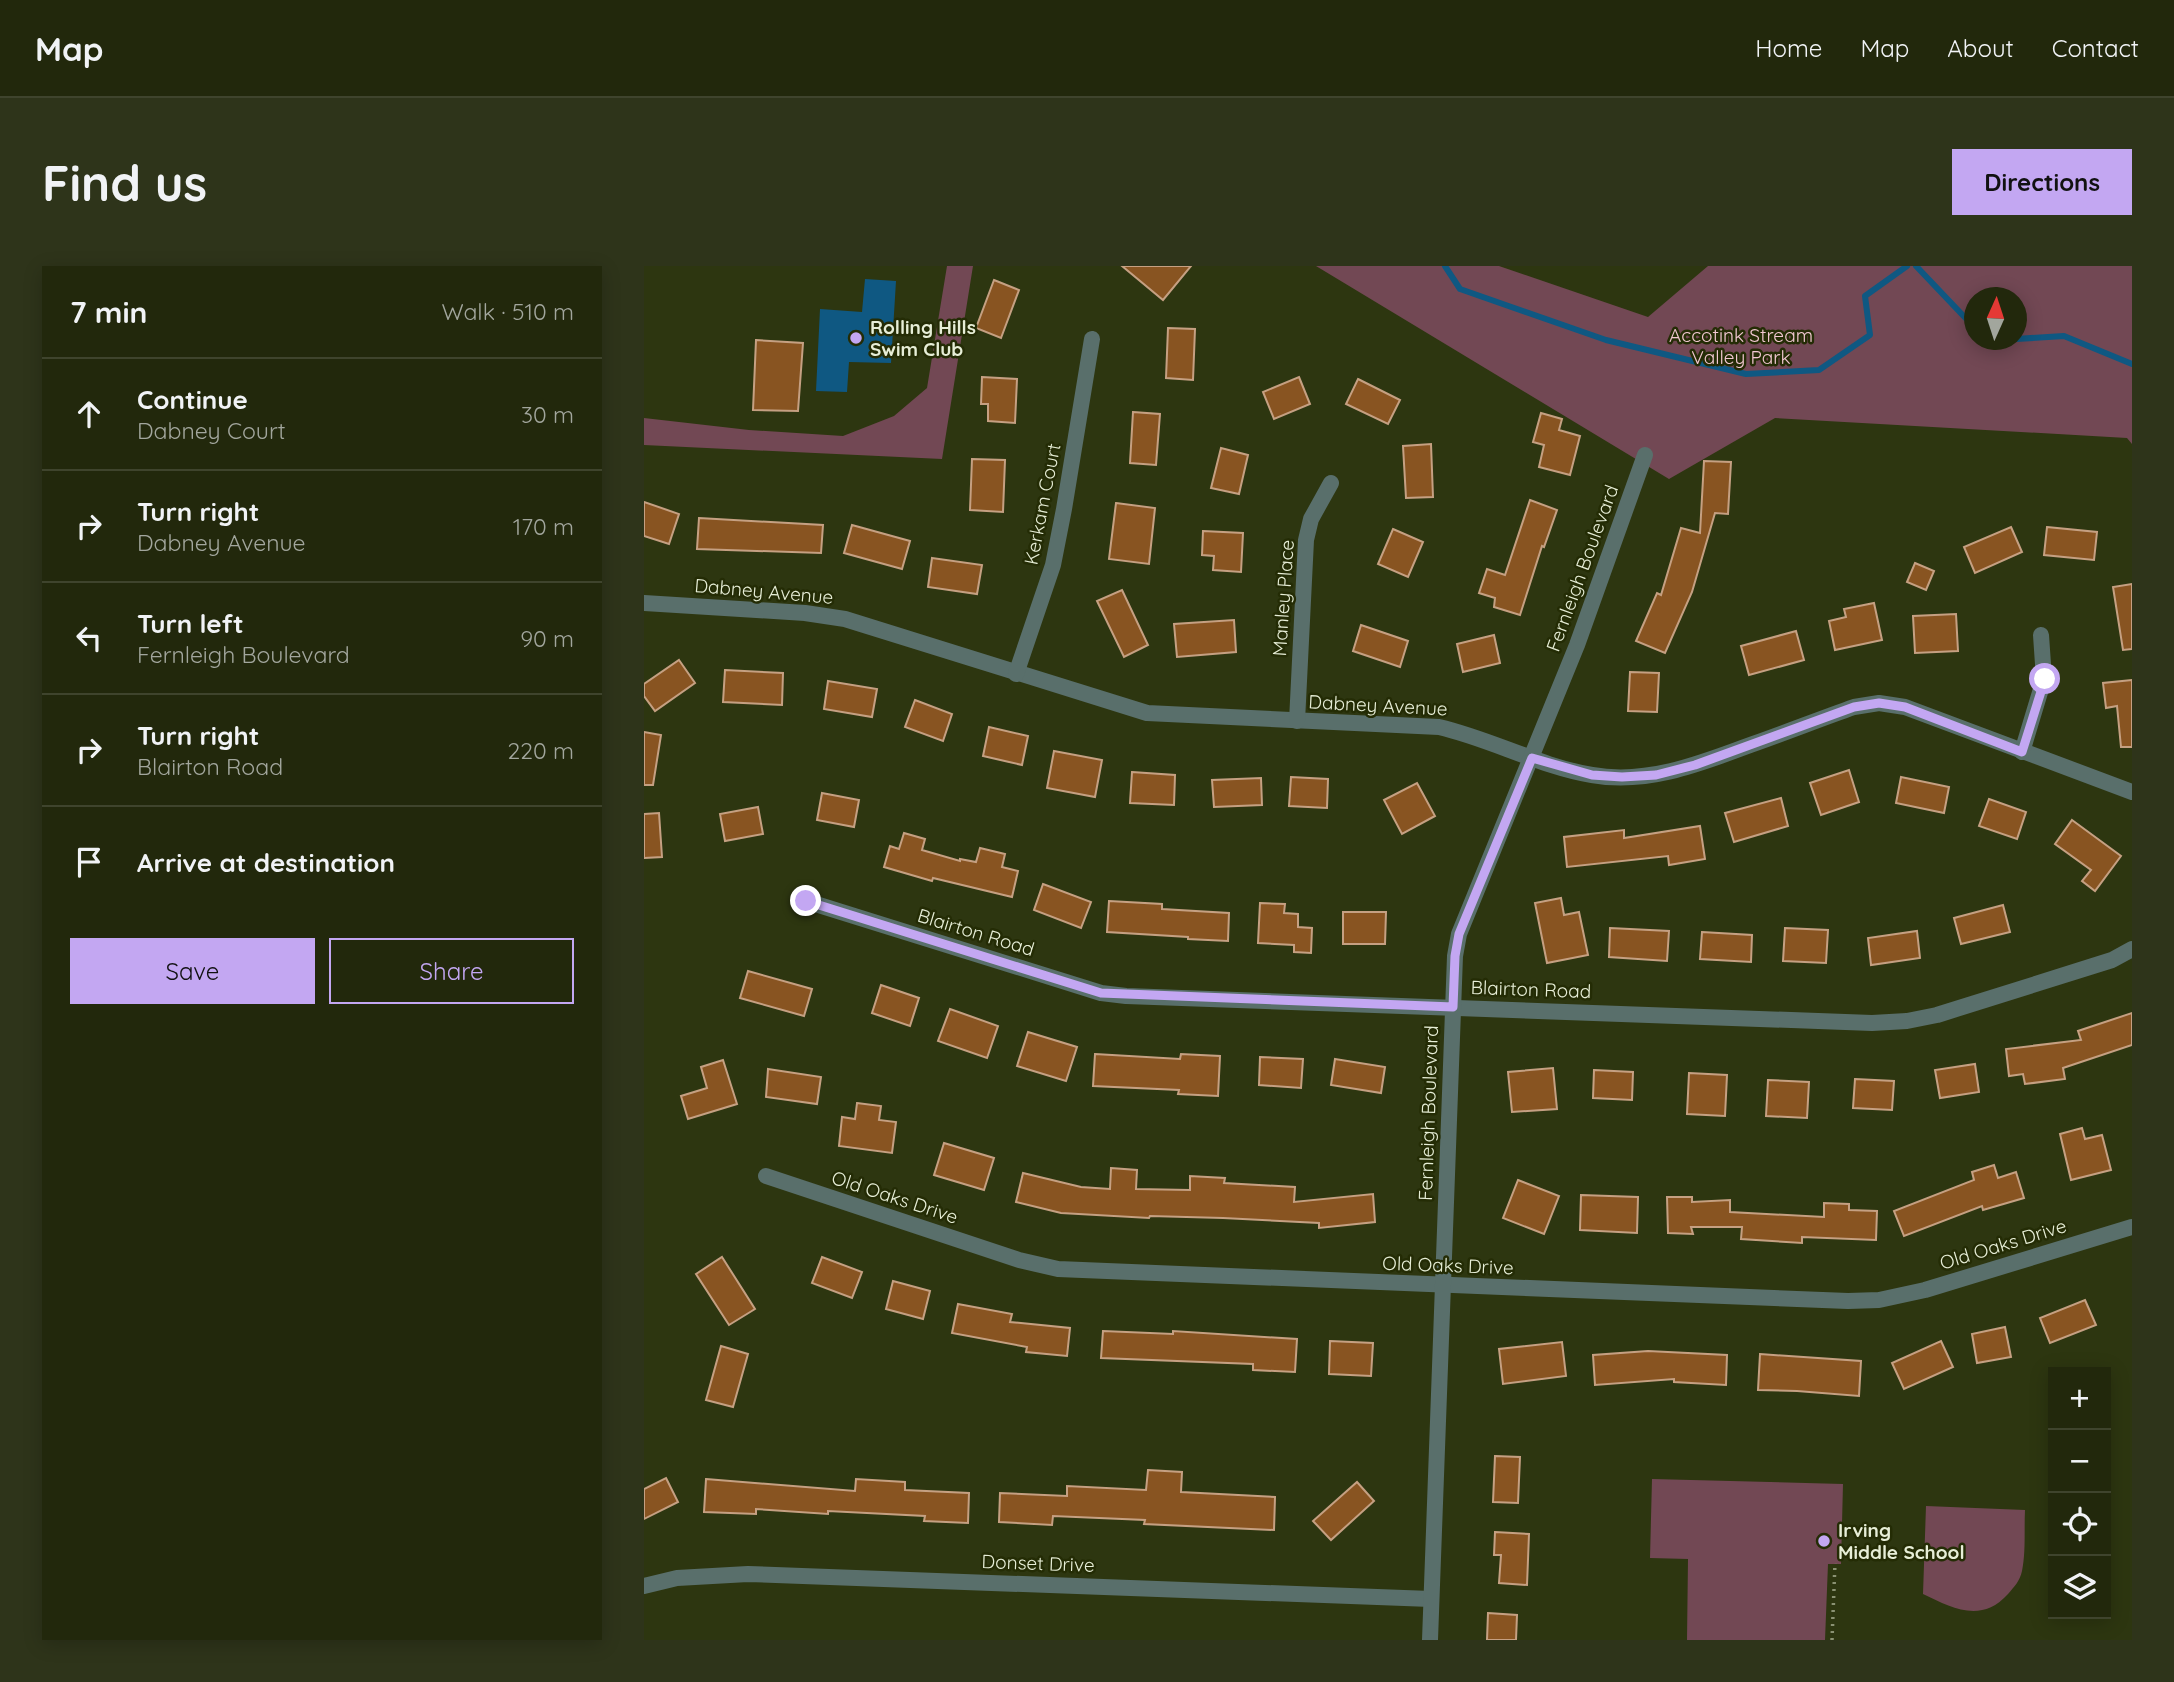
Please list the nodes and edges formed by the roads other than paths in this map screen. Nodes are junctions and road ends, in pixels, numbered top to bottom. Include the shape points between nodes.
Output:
1 (1092, 338) dead end
2 (1645, 454) dead end
3 (1331, 483) dead end
4 (644, 603) edge
5 (2041, 635) dead end
6 (1016, 674) junction
7 (1297, 722) junction
8 (2022, 752) junction
9 (1532, 758) junction
10 (2132, 792) edge
11 (806, 901) dead end
12 (2132, 949) edge
13 (1453, 1007) junction
14 (766, 1177) dead end
15 (2132, 1227) edge
16 (1443, 1285) junction
17 (644, 1586) edge
18 (1431, 1599) junction
19 (1430, 1640) edge

1 - 6 street, Kerkam Court via 1053,565
2 - 9 street, Fernleigh Boulevard
3 - 7 street, Manley Place via 1311,519 1306,540
4 - 6 street, Dabney Avenue via 845,619
5 - 8 street via 2045,679
6 - 7 street, Dabney Avenue via 1147,713
7 - 9 street, Dabney Avenue via 1438,727
8 - 9 street, Dabney Avenue via 1905,707 1879,703 1854,707 1656,775 1592,775
8 - 10 street, Dabney Avenue
9 - 13 street, Fernleigh Boulevard via 1459,934
11 - 13 street, Blairton Road via 1101,993
12 - 13 street, Blairton Road via 2100,964 1907,1021
13 - 16 street, Fernleigh Boulevard
14 - 16 street, Old Oaks Drive via 1058,1269
15 - 16 street, Old Oaks Drive via 1879,1300
16 - 18 street, Fernleigh Boulevard
17 - 18 street, Donset Drive via 677,1578 748,1574
18 - 19 street, Fernleigh Boulevard

